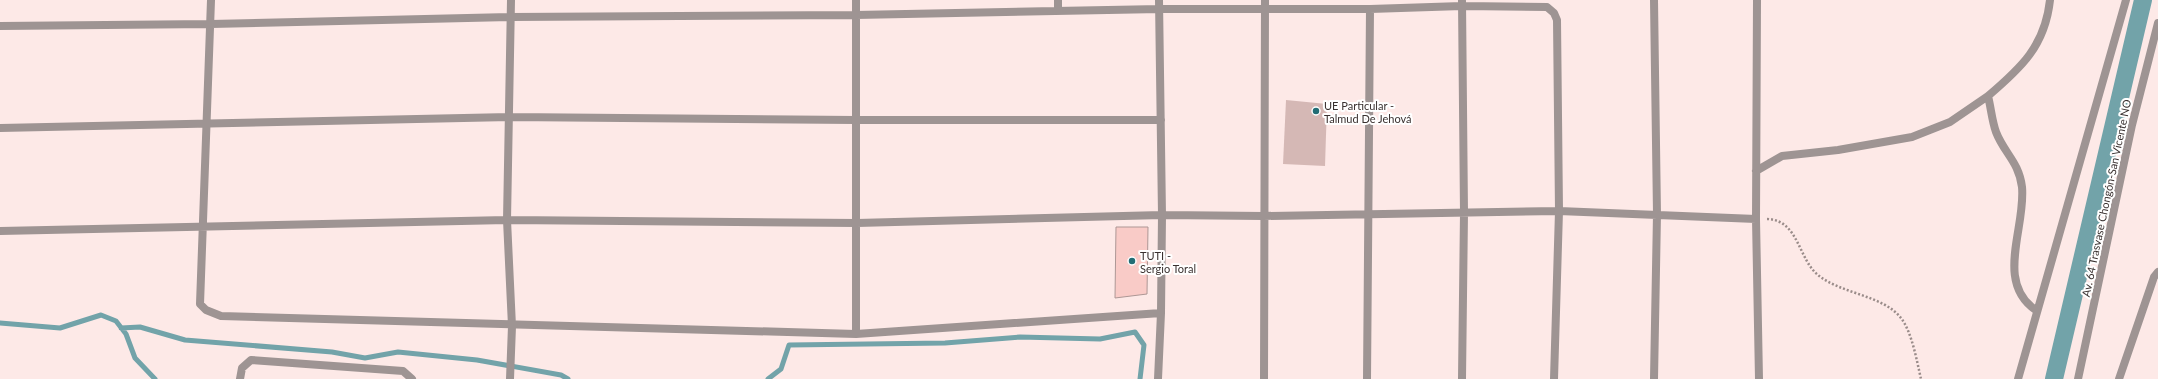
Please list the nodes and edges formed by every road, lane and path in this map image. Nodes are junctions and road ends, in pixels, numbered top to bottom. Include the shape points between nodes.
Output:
1 (211, 0) edge
2 (512, 0) edge
3 (856, 0) edge
4 (1058, 0) edge
5 (1159, 0) edge
6 (1362, 0) edge
7 (1654, 0) edge
8 (1757, 0) edge
9 (2050, 0) edge
10 (2126, 0) edge
11 (1462, 3) edge
12 (1265, 4) edge
13 (1547, 4) edge
14 (1160, 9) junction
15 (1366, 9) junction
16 (1058, 11) junction
17 (856, 15) junction
18 (511, 17) junction
19 (2158, 23) edge
20 (211, 24) junction
21 (0, 26) edge
22 (1988, 96) junction
23 (510, 117) junction
24 (856, 120) junction
25 (1161, 120) junction
26 (207, 123) junction
27 (0, 128) edge
28 (1756, 171) junction
29 (1559, 211) junction
30 (1464, 213) junction
31 (1367, 214) junction
32 (1657, 214) junction
33 (1162, 215) junction
34 (1264, 216) junction
35 (1756, 219) junction
36 (506, 220) junction
37 (857, 223) junction
38 (202, 226) junction
39 (0, 230) edge
40 (2158, 272) edge
41 (2037, 311) junction
42 (1161, 313) junction
43 (512, 326) junction
44 (856, 334) junction
45 (240, 379) edge
46 (412, 379) edge
47 (510, 379) edge
48 (1158, 379) edge
49 (1264, 379) edge
50 (1366, 379) edge
51 (1462, 379) edge
52 (1554, 379) edge
53 (1654, 379) edge
54 (1759, 379) edge
55 (1920, 379) edge
56 (2018, 379) edge
57 (2078, 379) edge
58 (2119, 379) edge

1 - 20 street
2 - 18 street
3 - 17 street
4 - 16 street
5 - 14 street
6 - 15 street
7 - 32 street
8 - 28 street
9 - 22 street via 2041,37 2032,54
10 - 41 street
11 - 13 street
11 - 15 street
11 - 30 street
12 - 14 street
12 - 15 street
12 - 34 street
13 - 29 street via 1558,20
14 - 16 street
14 - 25 street
15 - 31 street
16 - 17 street
17 - 18 street
17 - 24 street
18 - 20 street
18 - 23 street
19 - 57 street, Av. 64 Trasvase Chongón-San Vicente NO via 2132,125
20 - 21 street
20 - 26 street
22 - 28 street via 1950,122 1912,136 1845,149 1782,156
22 - 41 street via 1996,133 2017,166 2022,187 2022,216 2014,257 2015,278 2022,296
23 - 24 street
23 - 26 street
23 - 36 street
24 - 25 street
24 - 37 street
25 - 33 street
26 - 27 street
26 - 38 street
28 - 35 street
29 - 30 street
29 - 32 street
29 - 52 street
30 - 31 street
30 - 51 street
31 - 34 street
31 - 50 street
32 - 35 street
32 - 53 street
33 - 34 street
33 - 37 street
33 - 42 street
34 - 49 street
35 - 54 street
35 - 55 path via 1772,219 1786,226 1817,275 1835,286 1892,309 1907,329
36 - 37 street
36 - 38 street
36 - 43 street
37 - 44 street
38 - 39 street
38 - 43 street via 200,304 212,314
40 - 58 street via 2154,277
41 - 56 street
42 - 44 street
42 - 48 street
43 - 44 street
43 - 47 street
45 - 46 street via 242,368 251,360 403,371

